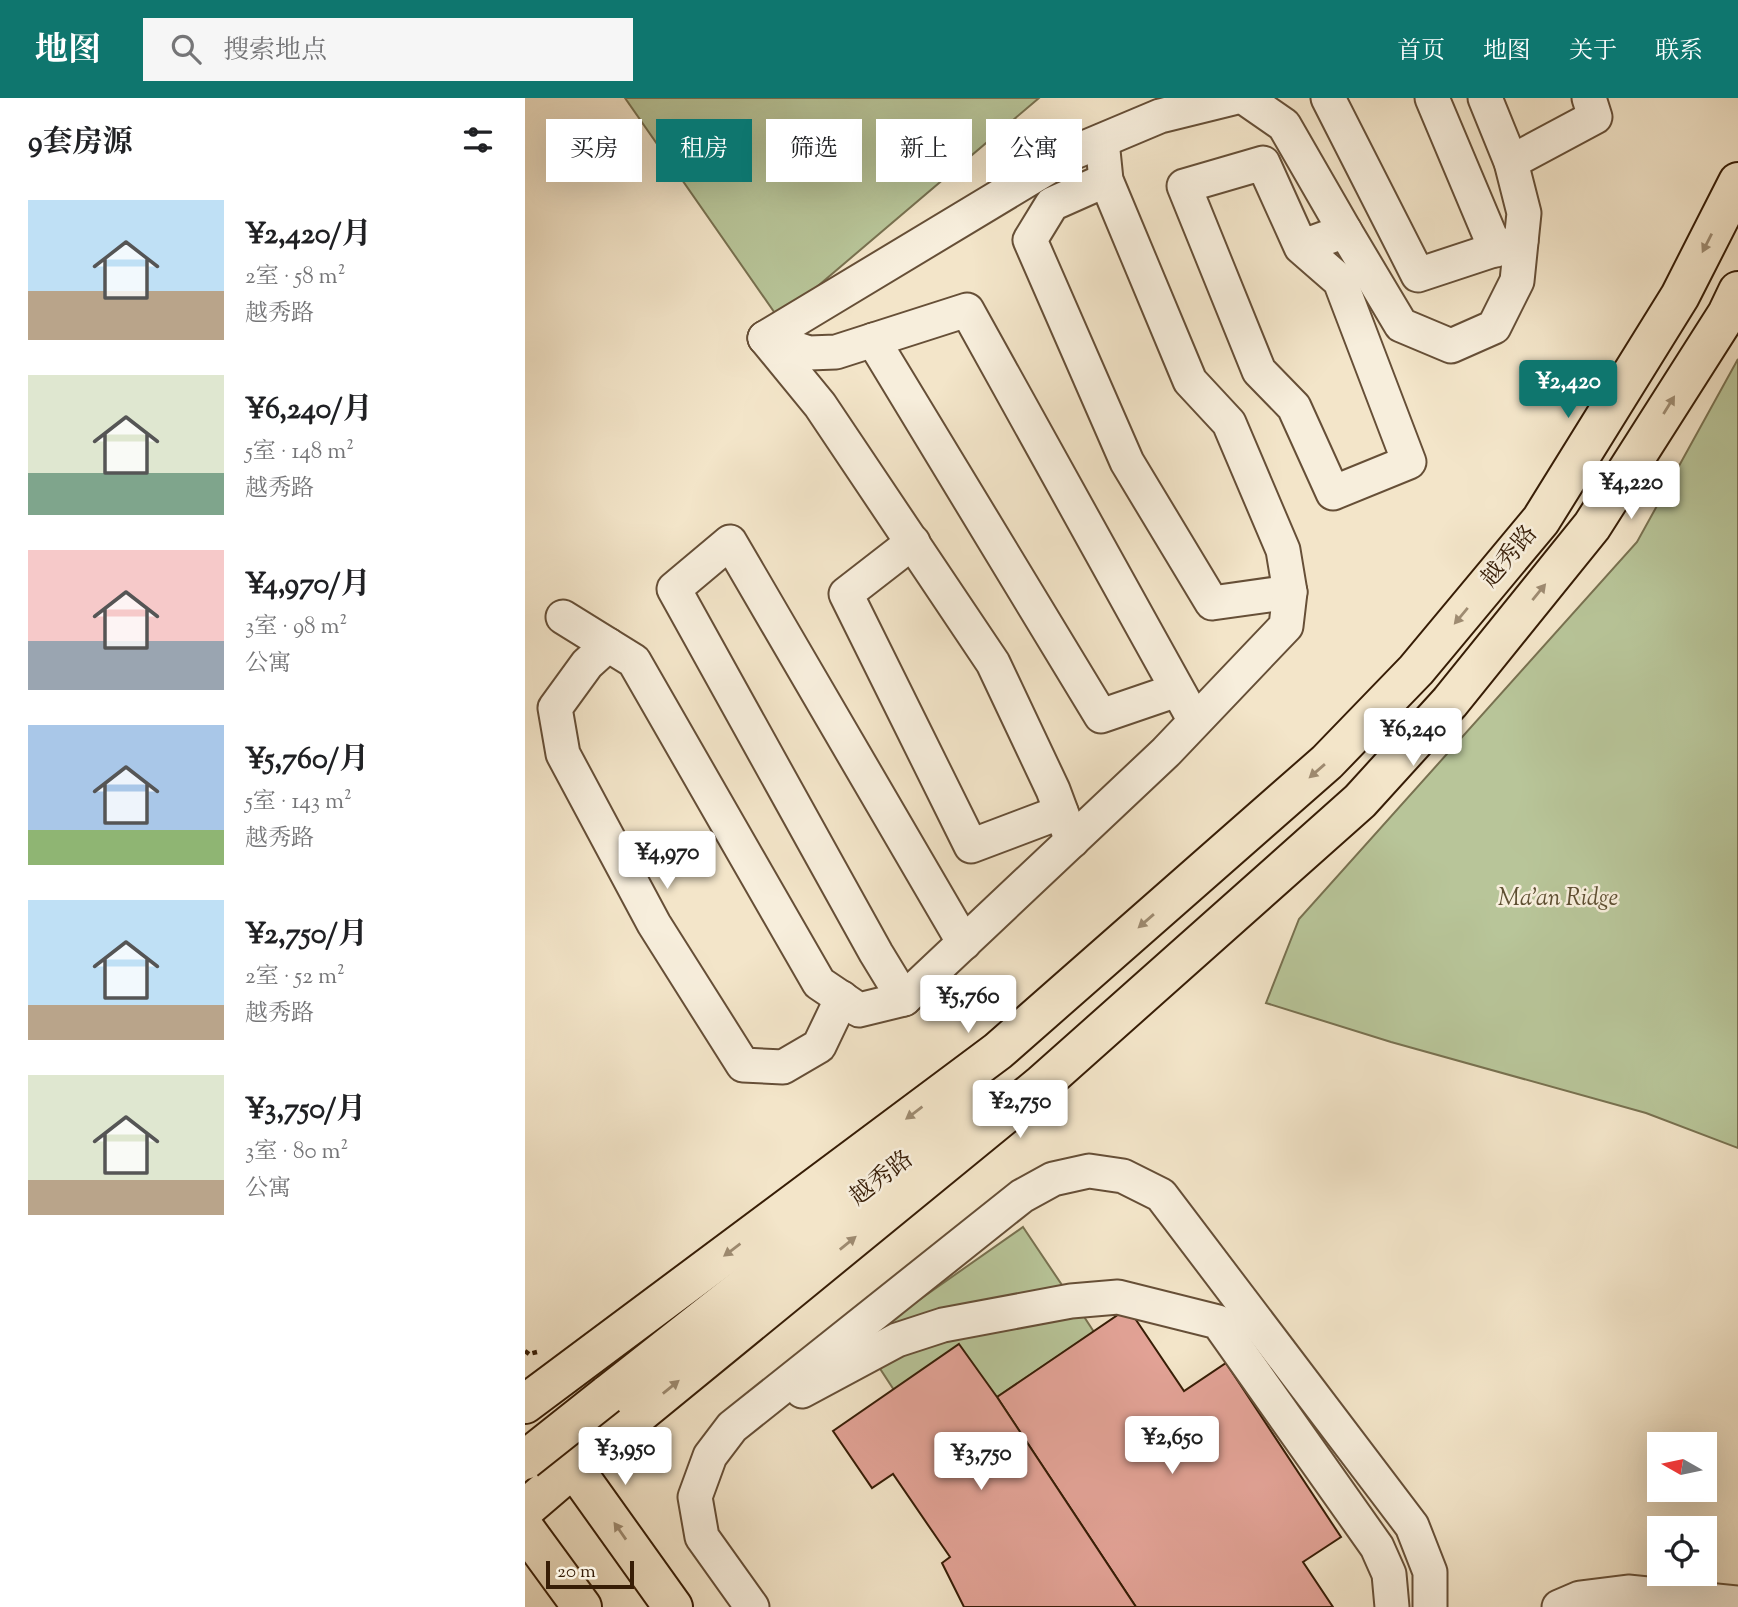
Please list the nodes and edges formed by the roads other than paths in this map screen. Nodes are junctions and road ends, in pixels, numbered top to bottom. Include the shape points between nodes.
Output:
1 (1233, 98) edge
2 (1245, 98) edge
3 (1328, 98) edge
4 (1432, 98) edge
5 (1485, 98) edge
6 (1590, 98) edge
7 (1101, 141) junction
8 (1511, 163) junction
9 (1107, 180) junction
10 (1738, 182) edge
11 (1345, 231) junction
12 (1508, 246) junction
13 (1301, 247) junction
14 (1738, 291) edge
15 (765, 338) junction
16 (873, 340) junction
17 (913, 542) junction
18 (1290, 592) junction
19 (563, 617) dead end
20 (608, 645) junction
21 (1416, 670) junction
22 (1177, 690) junction
23 (1450, 702) junction
24 (1195, 721) junction
25 (1339, 788) junction
26 (1066, 826) junction
27 (964, 943) junction
28 (842, 998) junction
29 (904, 999) junction
30 (525, 1404) edge
31 (732, 1427) junction
32 (525, 1460) edge
33 (574, 1466) junction
34 (525, 1509) edge
35 (525, 1529) edge
36 (1738, 1603) edge
37 (582, 1607) edge
38 (673, 1607) edge
39 (752, 1607) edge
40 (1392, 1607) edge
41 (1430, 1607) edge
42 (1559, 1607) edge

1 - 7 street via 1160,116
2 - 11 street via 1284,125
3 - 12 street via 1418,275
4 - 12 street
5 - 8 street
6 - 8 street via 1595,117
7 - 9 street
7 - 15 street via 1072,153
8 - 12 street via 1524,212
9 - 18 street via 1190,381 1229,423 1283,550
9 - 18 street via 1052,204 1030,240 1127,462 1212,603
10 -> 21 main road, 越秀路 via 1680,296 1541,520
11 - 12 street via 1401,325 1451,346 1494,327 1517,281
11 - 13 street
13 - 13 street via 1263,163 1184,186 1259,370 1294,407 1333,493 1409,463 1340,281
23 -> 14 main road, 越秀路 via 1592,526
15 - 16 street via 809,353 836,352
15 - 17 street via 820,405
16 - 22 street via 1101,716
16 - 22 street via 967,310
17 - 26 street via 993,663
17 - 26 street via 846,594 971,846
18 - 24 street via 1286,626
19 - 20 street
20 - 28 street via 634,661 819,983
20 - 28 street via 587,664 555,708 563,754 655,924 743,1065 783,1067 819,1046
21 - 25 main road
21 -> 30 main road via 1327,762 998,1051
22 - 24 street
23 - 25 main road
33 -> 23 main road via 1042,1084 1360,801
24 - 26 street via 1166,751
25 - 32 main road, 越秀路, bridge via 1034,1059
26 - 27 street
27 - 29 street
27 - 29 street via 730,542 674,589
28 - 29 street via 859,1010
30 - 33 main road
31 - 39 street via 710,1456 695,1497 702,1537
31 - 40 street via 897,1340 943,1325 1118,1297 1218,1322 1377,1547 1389,1574
31 - 41 street via 1022,1196 1053,1179 1089,1171 1123,1176 1161,1195 1412,1525 1430,1572
33 - 34 main road
38 -> 33 main road
35 - 37 main road
36 - 42 street via 1628,1592 1580,1598

